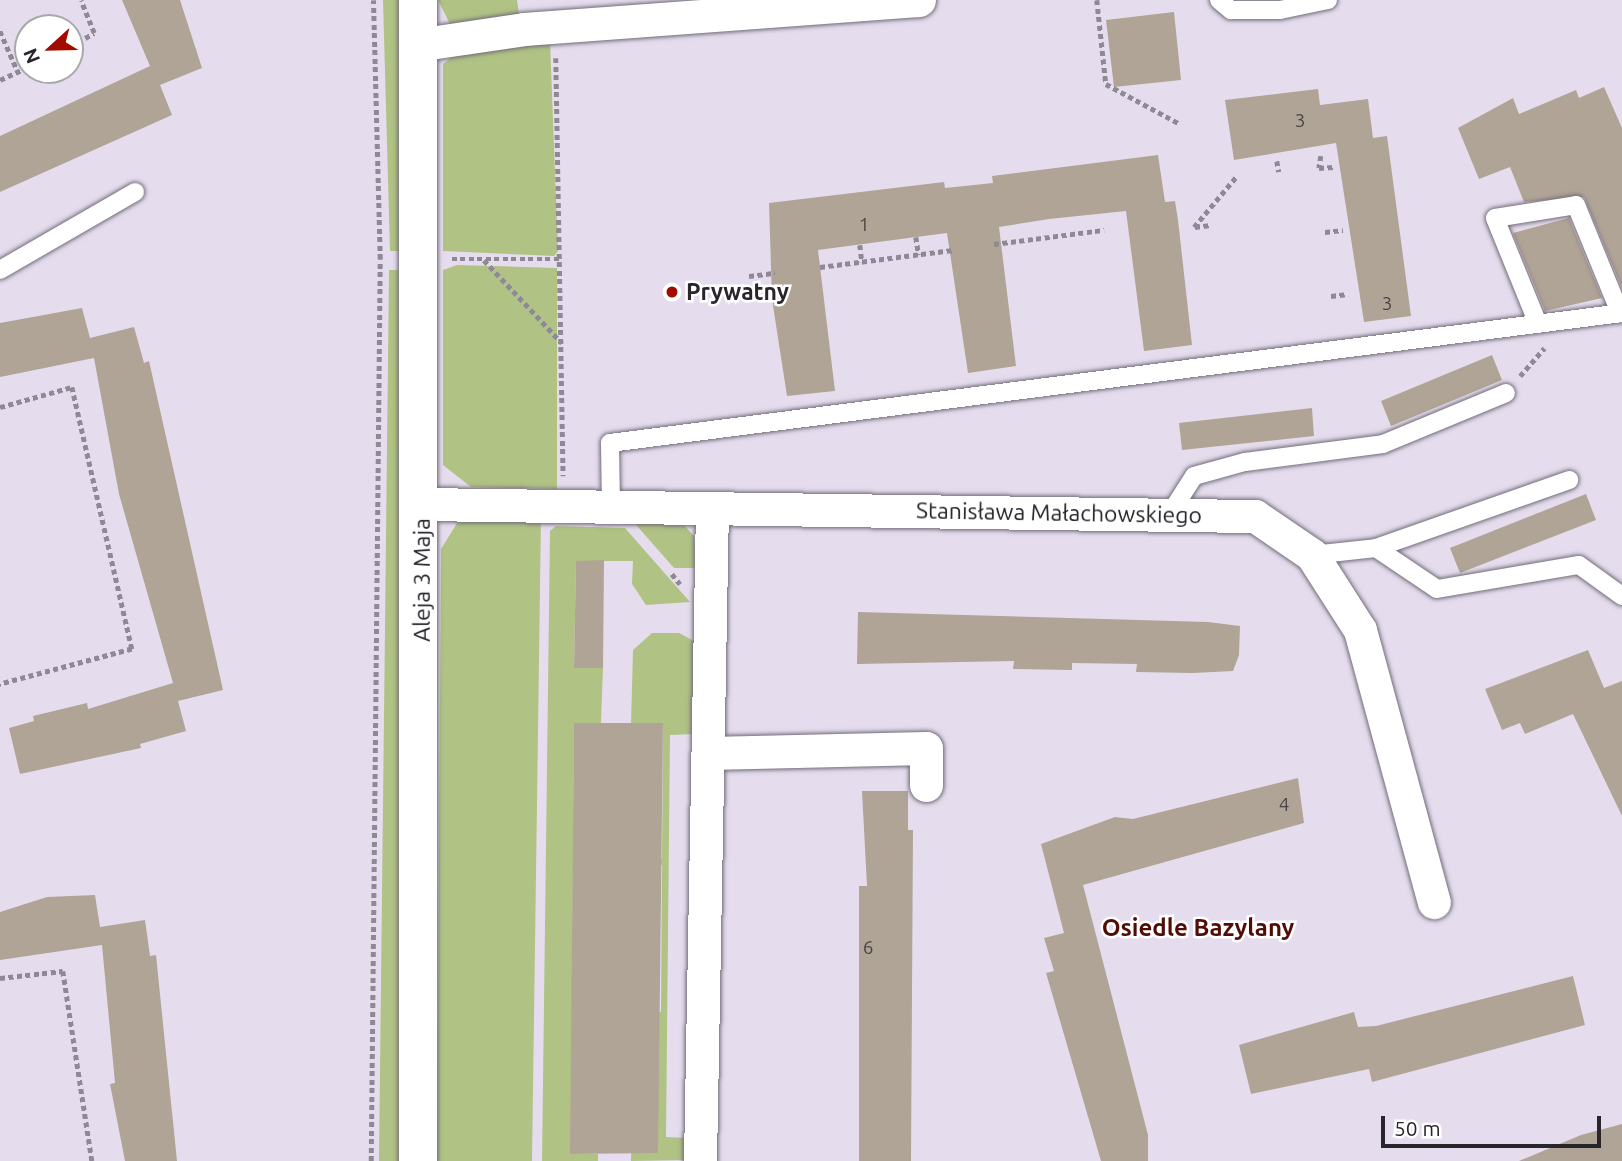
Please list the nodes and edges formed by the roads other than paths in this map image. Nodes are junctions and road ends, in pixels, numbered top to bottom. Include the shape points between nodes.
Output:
1 (418, 0) edge
2 (919, 0) edge
3 (1219, 0) edge
4 (1328, 0) edge
5 (423, 44) junction
6 (135, 191) dead end
7 (0, 270) edge
8 (1621, 313) edge
9 (1538, 324) junction
10 (1506, 393) road end
11 (1569, 480) dead end
12 (422, 504) junction
13 (611, 507) junction
14 (712, 509) junction
15 (1169, 514) junction
16 (1376, 548) junction
17 (1311, 555) junction
18 (1622, 596) edge
19 (709, 753) junction
20 (926, 785) dead end
21 (1434, 902) dead end
22 (418, 1161) edge
23 (701, 1161) edge

1 - 5 street, Aleja 3 Maja
2 - 5 street via 554,27
3 - 4 lane via 1231,10 1280,10
5 - 12 street, Aleja 3 Maja
6 - 7 lane
8 - 9 lane
8 - 9 lane via 1576,205 1495,218
9 - 13 lane via 610,443
10 - 15 lane via 1383,444 1245,462 1194,476
11 - 16 lane
12 - 13 street, Stanisława Małachowskiego
12 - 22 street, Aleja 3 Maja
13 - 14 street, Stanisława Małachowskiego
14 - 15 street, Stanisława Małachowskiego
14 - 19 street
15 - 17 street, Stanisława Małachowskiego via 1255,516
16 - 17 lane
16 - 18 lane via 1437,589 1564,563 1579,565
17 - 21 street, Stanisława Małachowskiego via 1360,630
19 - 20 street via 926,748
19 - 23 street

